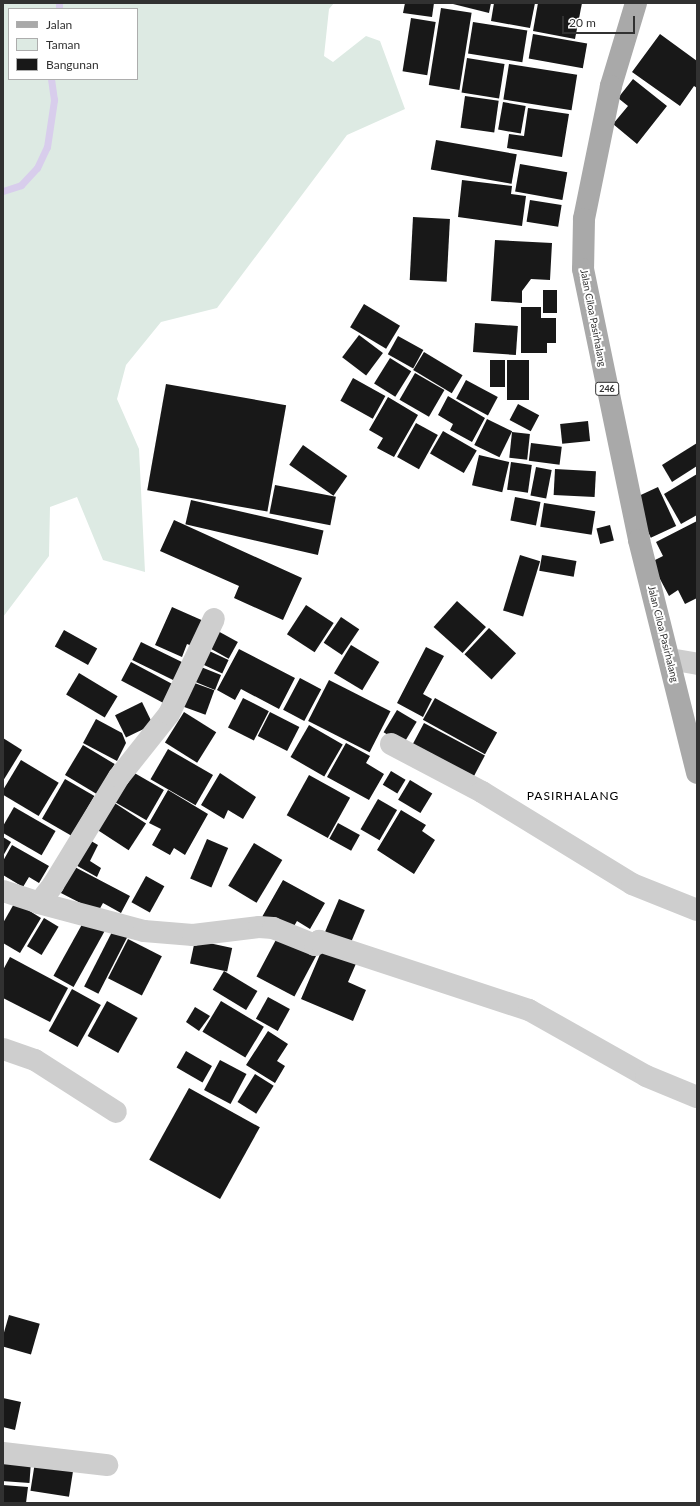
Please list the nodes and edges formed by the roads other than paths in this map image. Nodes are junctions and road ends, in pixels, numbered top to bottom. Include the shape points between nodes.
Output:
1 (636, 3) edge
2 (214, 619) dead end
3 (670, 659) junction
4 (697, 664) edge
5 (390, 744) dead end
6 (697, 773) edge
7 (3, 891) edge
8 (39, 903) junction
9 (697, 910) edge
10 (3, 1049) edge
11 (697, 1097) edge
12 (116, 1112) dead end
13 (3, 1453) edge
14 (107, 1465) dead end

1 - 3 main road, Jalan Ciloa Pasirhalang / 246 via 611,86 582,241 587,295 634,517
2 - 8 street via 169,714 119,777
3 - 4 street
3 - 6 main road, Jalan Ciloa Pasirhalang / 246
5 - 9 street via 482,792 632,884
7 - 8 street
8 - 11 street via 144,931 192,935 259,927 273,928 315,945 319,941 529,1010 646,1076
10 - 12 street via 35,1060
13 - 14 street

